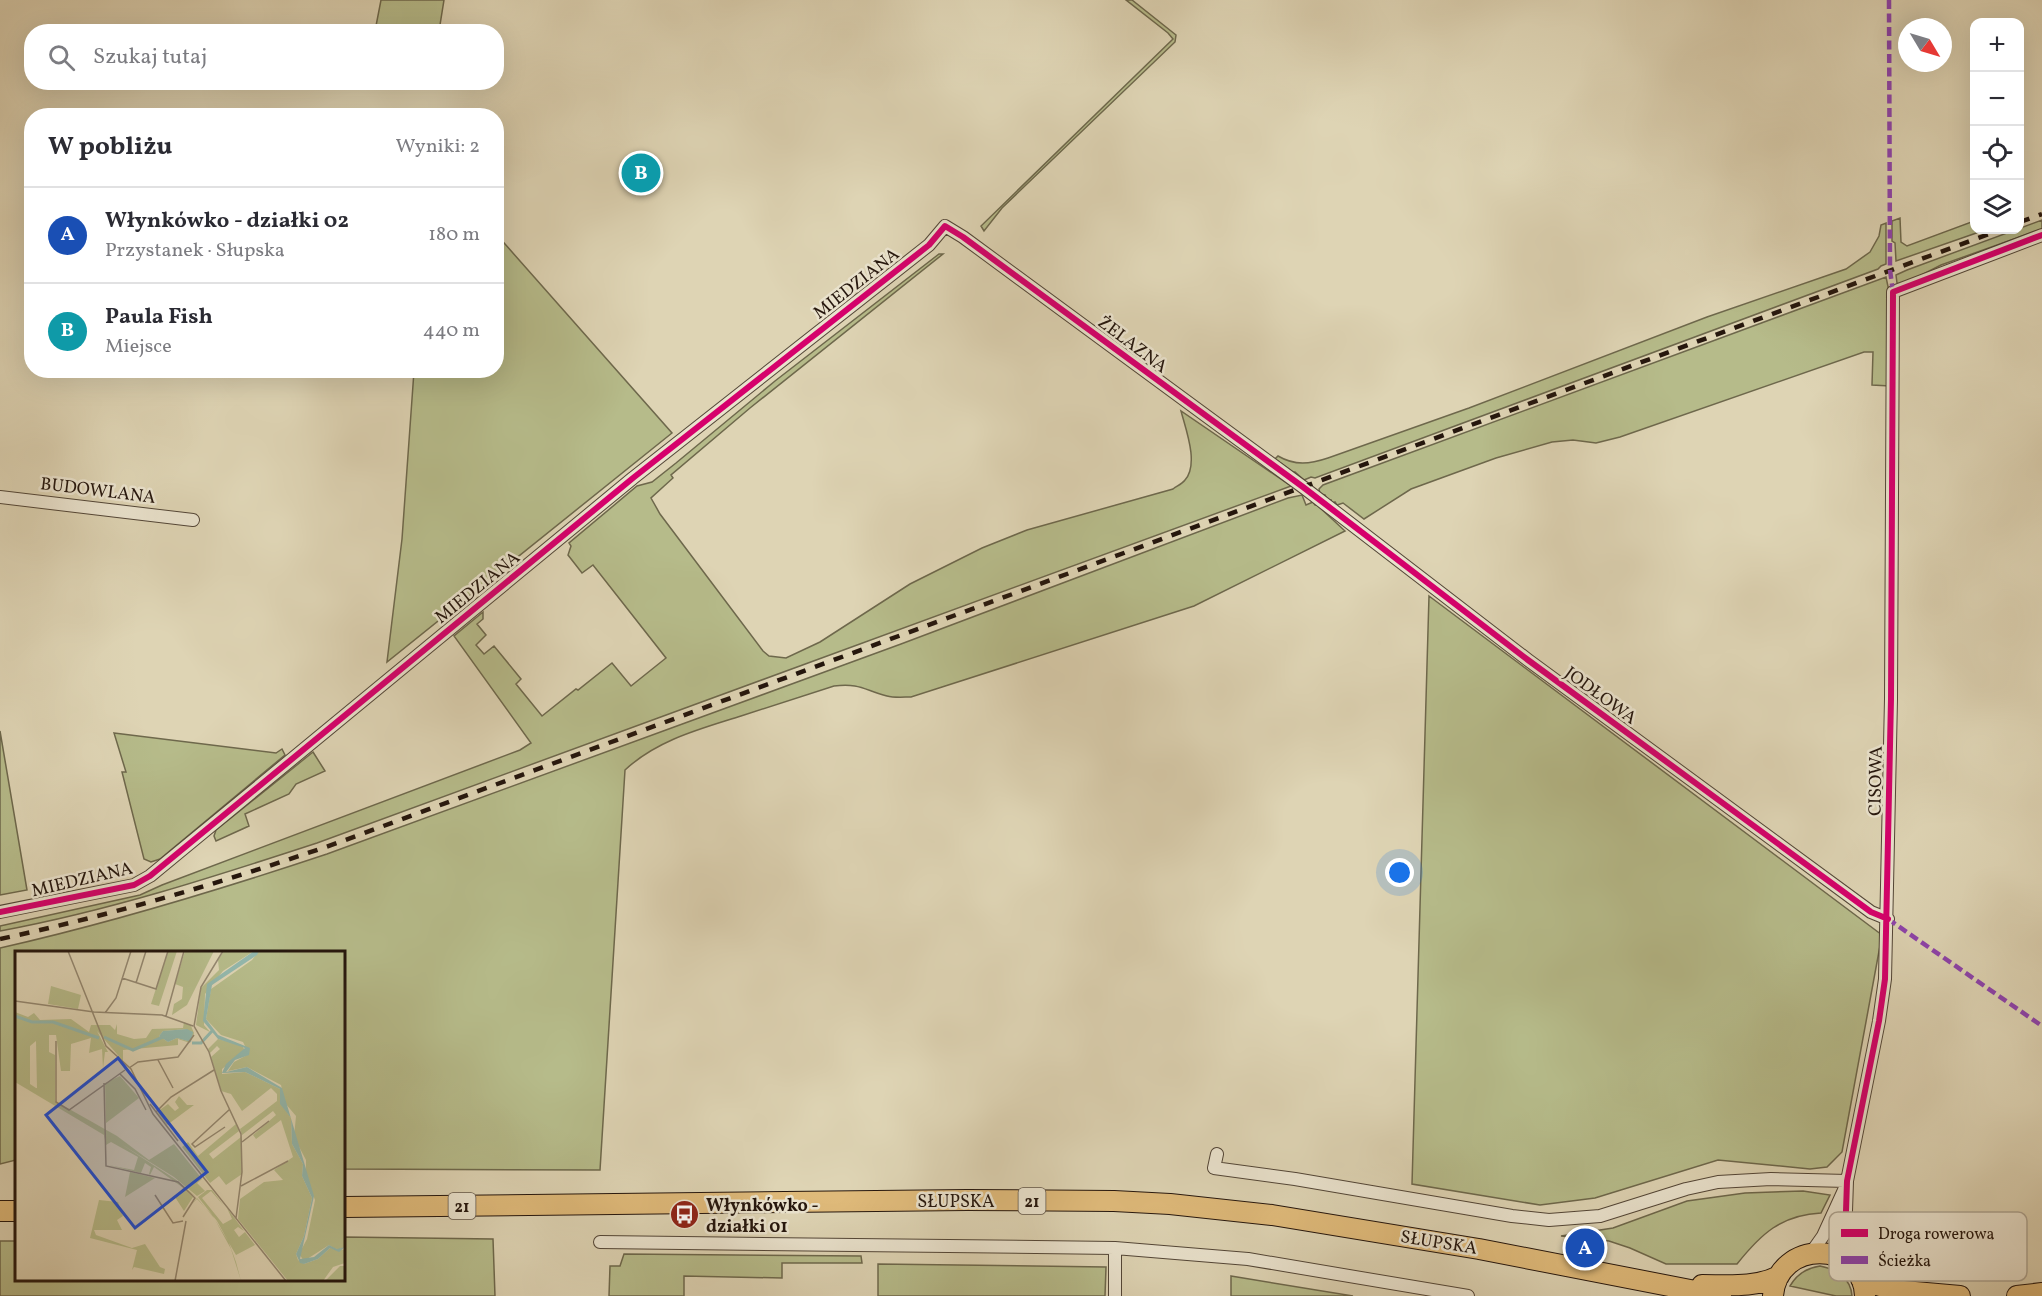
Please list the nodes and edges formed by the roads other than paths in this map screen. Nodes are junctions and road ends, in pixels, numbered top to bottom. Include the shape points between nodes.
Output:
1 (945, 226) joint
2 (2042, 235) edge
3 (1303, 487) joint
4 (0, 496) edge
5 (193, 520) dead end
6 (0, 912) edge
7 (1888, 919) junction
8 (1217, 1154) dead end
9 (1848, 1181) junction
10 (345, 1207) edge
11 (15, 1210) edge
12 (0, 1211) edge
13 (1834, 1212) edge
14 (1846, 1212) edge
15 (1829, 1223) edge
16 (600, 1242) dead end
17 (1115, 1248) junction
18 (1811, 1253) junction
19 (1829, 1254) edge
20 (1779, 1276) junction
21 (1862, 1281) edge
22 (1669, 1285) junction
23 (2042, 1293) edge
24 (1115, 1296) edge
25 (1468, 1296) edge
26 (1721, 1296) edge
27 (1773, 1296) edge
28 (1960, 1296) edge
29 (2017, 1296) edge

1 - 3 street, ŻELAZNA
1 - 6 street, MIEDZIANA via 929,245 624,486 150,876 134,885
2 - 7 street, CISOWA via 1893,292
3 - 7 street, JODŁOWA via 1547,674 1871,912
4 - 5 street, BUDOWLANA
7 - 9 street, CISOWA via 1880,1021
8 - 9 street via 1214,1168 1549,1220 1600,1216 1718,1182
9 - 13 street, CISOWA
9 - 14 street, CISOWA
10 - 22 main road, SŁUPSKA / 21 via 967,1200 1170,1204 1296,1219
11 - 12 main road
15 - 18 street, CISOWA
16 - 17 street
17 - 24 street
17 - 25 street via 1248,1259
18 - 19 main road
18 - 20 main road, 21 via 1794,1260
20 - 22 main road, SŁUPSKA / 21 via 1746,1285
20 - 27 main road
21 - 28 main road via 1892,1290
22 - 26 main road, SŁUPSKA / 21
23 - 29 main road

